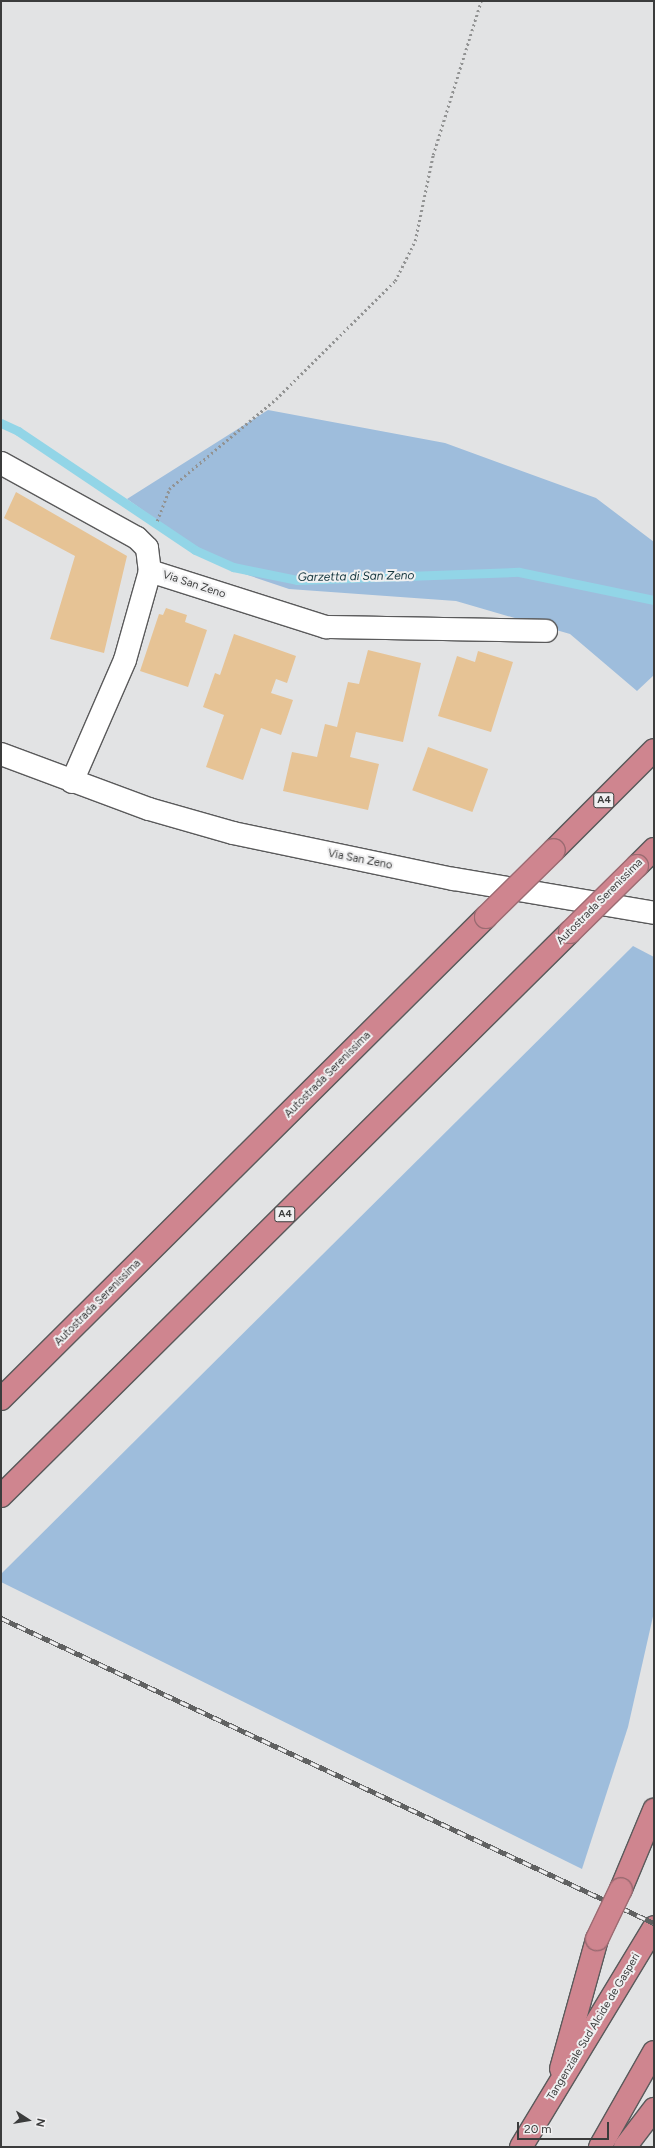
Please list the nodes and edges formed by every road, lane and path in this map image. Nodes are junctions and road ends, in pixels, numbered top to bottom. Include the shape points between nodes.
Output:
1 (481, 1) edge
2 (1, 463) edge
3 (147, 548) junction
4 (150, 571) junction
5 (546, 631) dead end
6 (654, 750) edge
7 (1, 754) edge
8 (72, 782) junction
9 (654, 849) edge
10 (654, 913) edge
11 (1, 1399) edge
12 (1, 1496) edge
13 (654, 1810) edge
14 (654, 1927) edge
15 (654, 2052) edge
16 (555, 2093) junction
17 (654, 2109) edge
18 (521, 2147) edge
19 (600, 2147) edge
20 (625, 2147) edge

1 - 3 path via 433,155 415,241 395,281 276,399 169,489
2 - 3 street via 137,538
3 - 4 street, Via San Zeno
4 - 5 street, Via San Zeno via 326,627
4 - 8 street, Via San Zeno via 125,660
6 - 11 highway, Autostrada Serenissima / A4, bridge
7 - 8 street, Via San Zeno
8 - 10 street, Via San Zeno via 149,809 287,845 454,879
9 - 12 highway, Autostrada Serenissima / A4, bridge
13 - 16 highway, bridge via 597,1939
14 - 16 highway, Tangenziale Sud Alcide de Gasperi
15 - 19 highway
16 - 18 highway, Tangenziale Sud Alcide de Gasperi
17 - 20 highway

